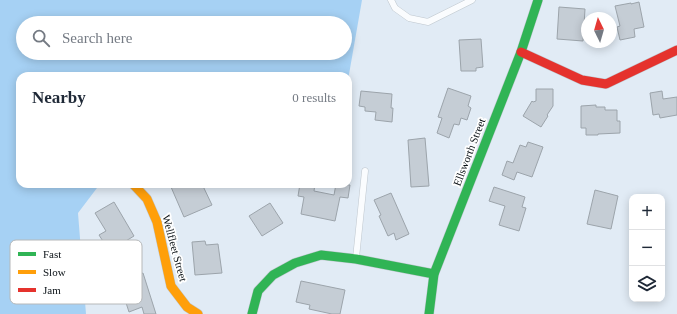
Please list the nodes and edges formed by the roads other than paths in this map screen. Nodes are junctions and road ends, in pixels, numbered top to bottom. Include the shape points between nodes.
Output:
1 (391, 0) edge
2 (472, 0) edge
3 (538, 0) edge
4 (677, 50) edge
5 (521, 52) junction
6 (365, 170) dead end
7 (136, 188) edge
8 (356, 259) junction
9 (434, 274) junction
10 (198, 314) edge
11 (252, 314) edge
12 (429, 314) edge

1 - 2 lane via 395,8 409,18 428,22
3 - 5 street, Ellsworth Street
4 - 5 street via 606,84 582,80
5 - 9 street, Ellsworth Street
6 - 8 lane
7 - 10 street, Wellfleet Street via 147,200 157,222 171,286 187,307
8 - 9 street
8 - 11 street via 321,255 296,263 273,275 258,291
9 - 12 street, Ellsworth Street

